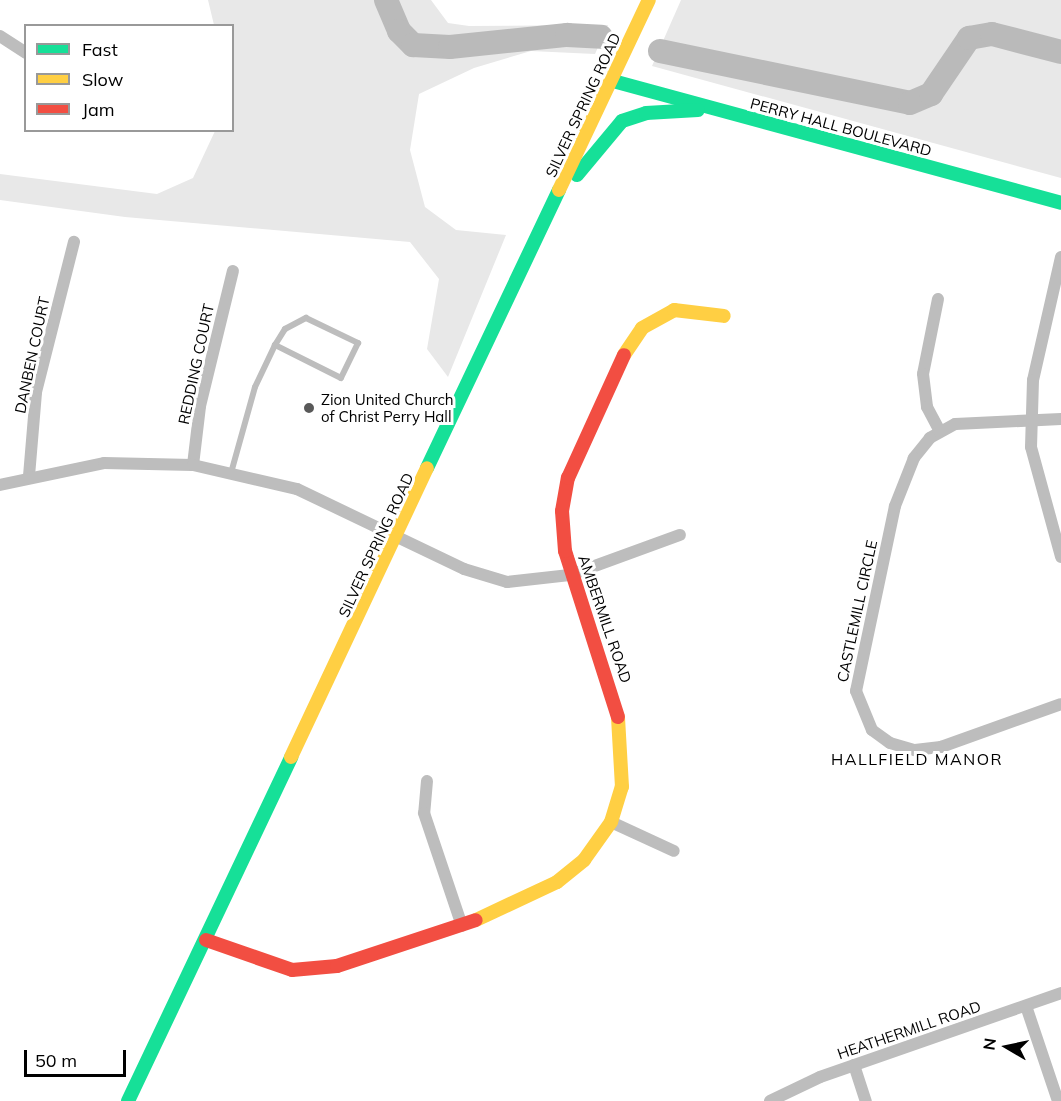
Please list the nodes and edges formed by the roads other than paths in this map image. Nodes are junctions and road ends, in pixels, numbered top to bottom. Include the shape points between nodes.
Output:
1 (649, 0) edge
2 (0, 36) edge
3 (24, 52) edge
4 (613, 81) junction
5 (710, 109) junction
6 (558, 199) junction
7 (1061, 203) edge
8 (74, 242) dead end
9 (1061, 257) edge
10 (233, 271) dead end
11 (938, 299) dead end
12 (724, 316) dead end
13 (275, 345) junction
14 (1061, 419) edge
15 (1032, 420) junction
16 (940, 431) junction
17 (194, 465) junction
18 (231, 473) junction
19 (29, 476) junction
20 (0, 485) edge
21 (399, 536) junction
22 (680, 536) dead end
23 (1061, 557) edge
24 (570, 575) junction
25 (1061, 704) edge
26 (427, 780) dead end
27 (610, 822) junction
28 (674, 851) dead end
29 (462, 926) junction
30 (206, 940) junction
31 (1061, 993) edge
32 (1026, 1006) junction
33 (854, 1065) junction
34 (128, 1101) edge
35 (770, 1101) edge
36 (866, 1101) edge
37 (1059, 1101) edge

1 - 4 main road, SILVER SPRING ROAD
2 - 3 street
4 - 5 main road, PERRY HALL BOULEVARD
4 - 6 main road, SILVER SPRING ROAD
5 - 6 main road via 646,113 622,121
5 - 7 main road, PERRY HALL BOULEVARD
6 - 21 main road, SILVER SPRING ROAD
8 - 19 street, DANBEN COURT via 36,392
9 - 15 street via 1040,342
10 - 17 street, REDDING COURT via 200,406
11 - 16 street via 923,374 927,407
12 - 24 main road, AMBERMILL ROAD via 686,309 662,315 642,328 623,356 565,490 563,539
13 - 13 lane via 341,378 358,343 306,318 285,330
13 - 18 lane via 239,432
14 - 15 street, CASTLEMILL CIRCLE
15 - 16 street, CASTLEMILL CIRCLE via 975,420
15 - 23 street via 1034,470
16 - 25 street, CASTLEMILL CIRCLE via 914,458 900,487 855,692 864,720 890,743 926,749
17 - 18 street
17 - 19 street via 122,462
18 - 21 street via 297,489
19 - 20 street
21 - 24 street via 496,580
21 - 30 main road, SILVER SPRING ROAD
22 - 24 street
24 - 27 main road, AMBERMILL ROAD via 602,656 622,727 624,769
26 - 29 street via 423,813
27 - 28 street
27 - 29 main road, AMBERMILL ROAD via 568,874 526,900
29 - 30 main road, AMBERMILL ROAD via 379,956 309,971 270,964
30 - 34 main road, SILVER SPRING ROAD
31 - 32 street, HEATHERMILL ROAD
32 - 33 street, HEATHERMILL ROAD
32 - 37 street
33 - 35 street, HEATHERMILL ROAD
33 - 36 street

